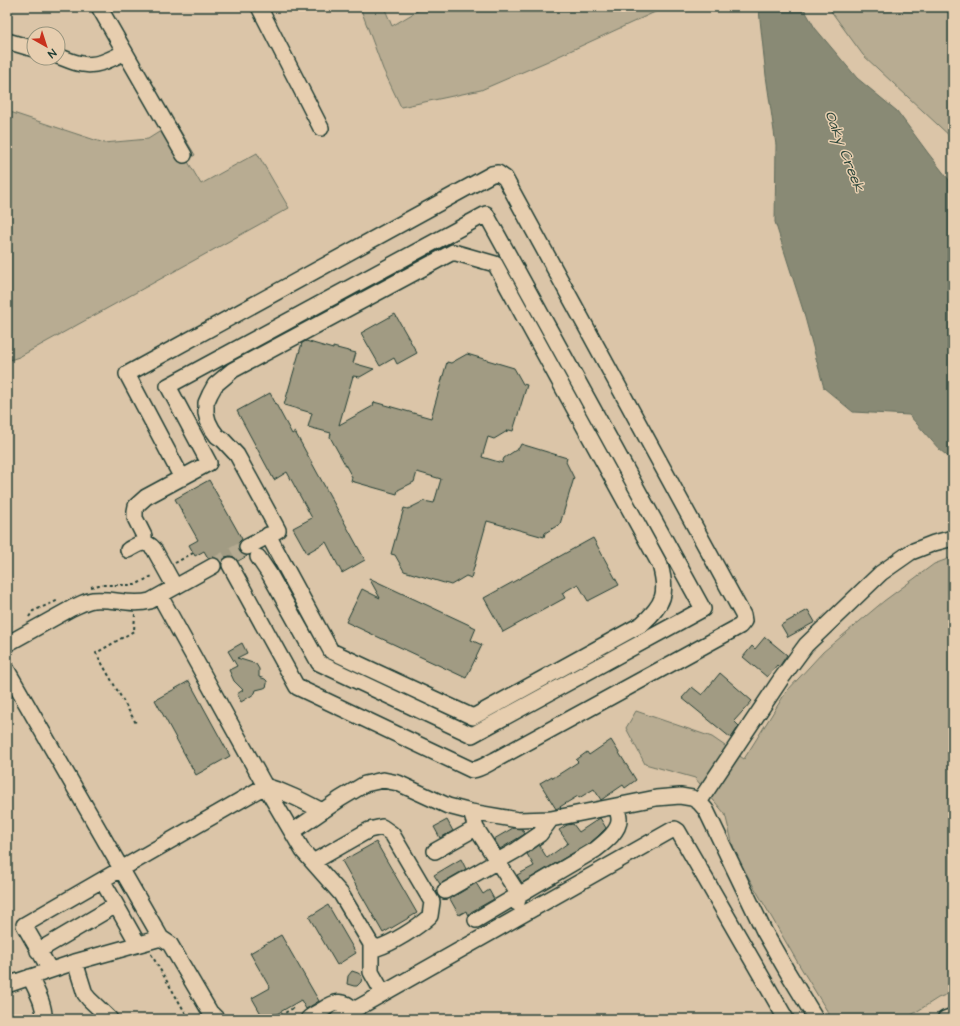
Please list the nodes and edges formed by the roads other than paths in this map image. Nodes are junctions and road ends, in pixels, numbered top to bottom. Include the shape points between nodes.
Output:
1 (98, 7) edge
2 (259, 7) edge
3 (7, 40) edge
4 (26, 46) edge
5 (125, 52) junction
6 (66, 59) edge
7 (321, 128) dead end
8 (184, 155) dead end
9 (182, 478) junction
10 (268, 536) junction
11 (953, 538) edge
12 (144, 543) junction
13 (247, 547) tunnel mouth
14 (128, 550) dead end
15 (258, 557) dead end
16 (230, 565) dead end
17 (213, 566) tunnel mouth
18 (175, 588) junction
19 (160, 596) junction
20 (7, 644) edge
21 (7, 670) edge
22 (266, 786) junction
23 (699, 802) junction
24 (616, 806) junction
25 (322, 811) junction
26 (471, 812) junction
27 (551, 819) junction
28 (476, 828) junction
29 (292, 832) junction
30 (435, 851) dead end
31 (498, 861) junction
32 (313, 862) junction
33 (121, 869) junction
34 (102, 880) junction
35 (445, 891) dead end
36 (519, 895) junction
37 (116, 905) junction
38 (476, 920) dead end
39 (513, 920) junction
40 (161, 938) junction
41 (138, 944) junction
42 (371, 944) junction
43 (38, 950) junction
44 (75, 962) junction
45 (50, 970) junction
46 (30, 977) junction
47 (7, 985) edge
48 (383, 993) junction
49 (354, 1010) junction
50 (953, 1016) edge
51 (44, 1019) edge
52 (110, 1019) edge
53 (217, 1019) edge
54 (308, 1019) edge
55 (338, 1019) edge
56 (786, 1019) edge
57 (816, 1019) edge
58 (945, 1019) edge

1 - 5 street
2 - 7 street
3 - 4 street
5 - 6 street via 106,62 94,64 83,64
5 - 8 street
9 - 12 street via 146,497 136,506 135,518 144,536
9 - 15 street via 209,463 168,386 486,214 703,609 472,735 319,663
9 - 16 street via 127,374 498,173 505,178 744,621 740,626 483,768 472,770 297,687
10 - 10 street via 278,530 237,455 217,436 208,421 206,402 216,385 233,370 453,252 495,264 660,565 664,588 657,609 642,624 473,717 331,651
10 - 13 street
11 - 23 street via 911,552 881,573 806,645
12 - 14 street
12 - 18 street via 154,549
17 - 18 street
18 - 19 street
19 - 20 street via 143,603 92,600 72,608
19 - 22 street
21 - 33 street
22 - 25 street via 301,799
22 - 29 street
22 - 33 street
23 - 24 street via 680,796
23 - 57 street via 706,810 764,931
24 - 27 street
24 - 36 street via 618,826 608,840
25 - 26 street via 364,784 383,780 398,783 448,806
25 - 29 street
26 - 27 street via 518,820
26 - 28 street
27 - 31 street via 540,834
28 - 30 street
28 - 31 street
29 - 32 street
31 - 35 street
31 - 36 street
32 - 42 street via 342,894
32 - 42 street via 369,830 382,827 392,834 432,902 430,916 420,925 384,945 377,948
33 - 34 street
33 - 40 street
34 - 37 street
34 - 43 street via 24,925
36 - 38 street
36 - 39 street
37 - 41 street
37 - 43 street
39 - 48 street
39 - 56 street via 672,830 678,831
40 - 41 street
40 - 53 street via 170,944 210,1012
41 - 44 street
42 - 48 street via 371,972
43 - 45 street
44 - 45 street
44 - 52 street via 88,999
45 - 46 street
46 - 47 street
46 - 51 street via 44,1010
48 - 49 street
49 - 54 street via 346,1003 337,1002
49 - 55 street
50 - 58 street

